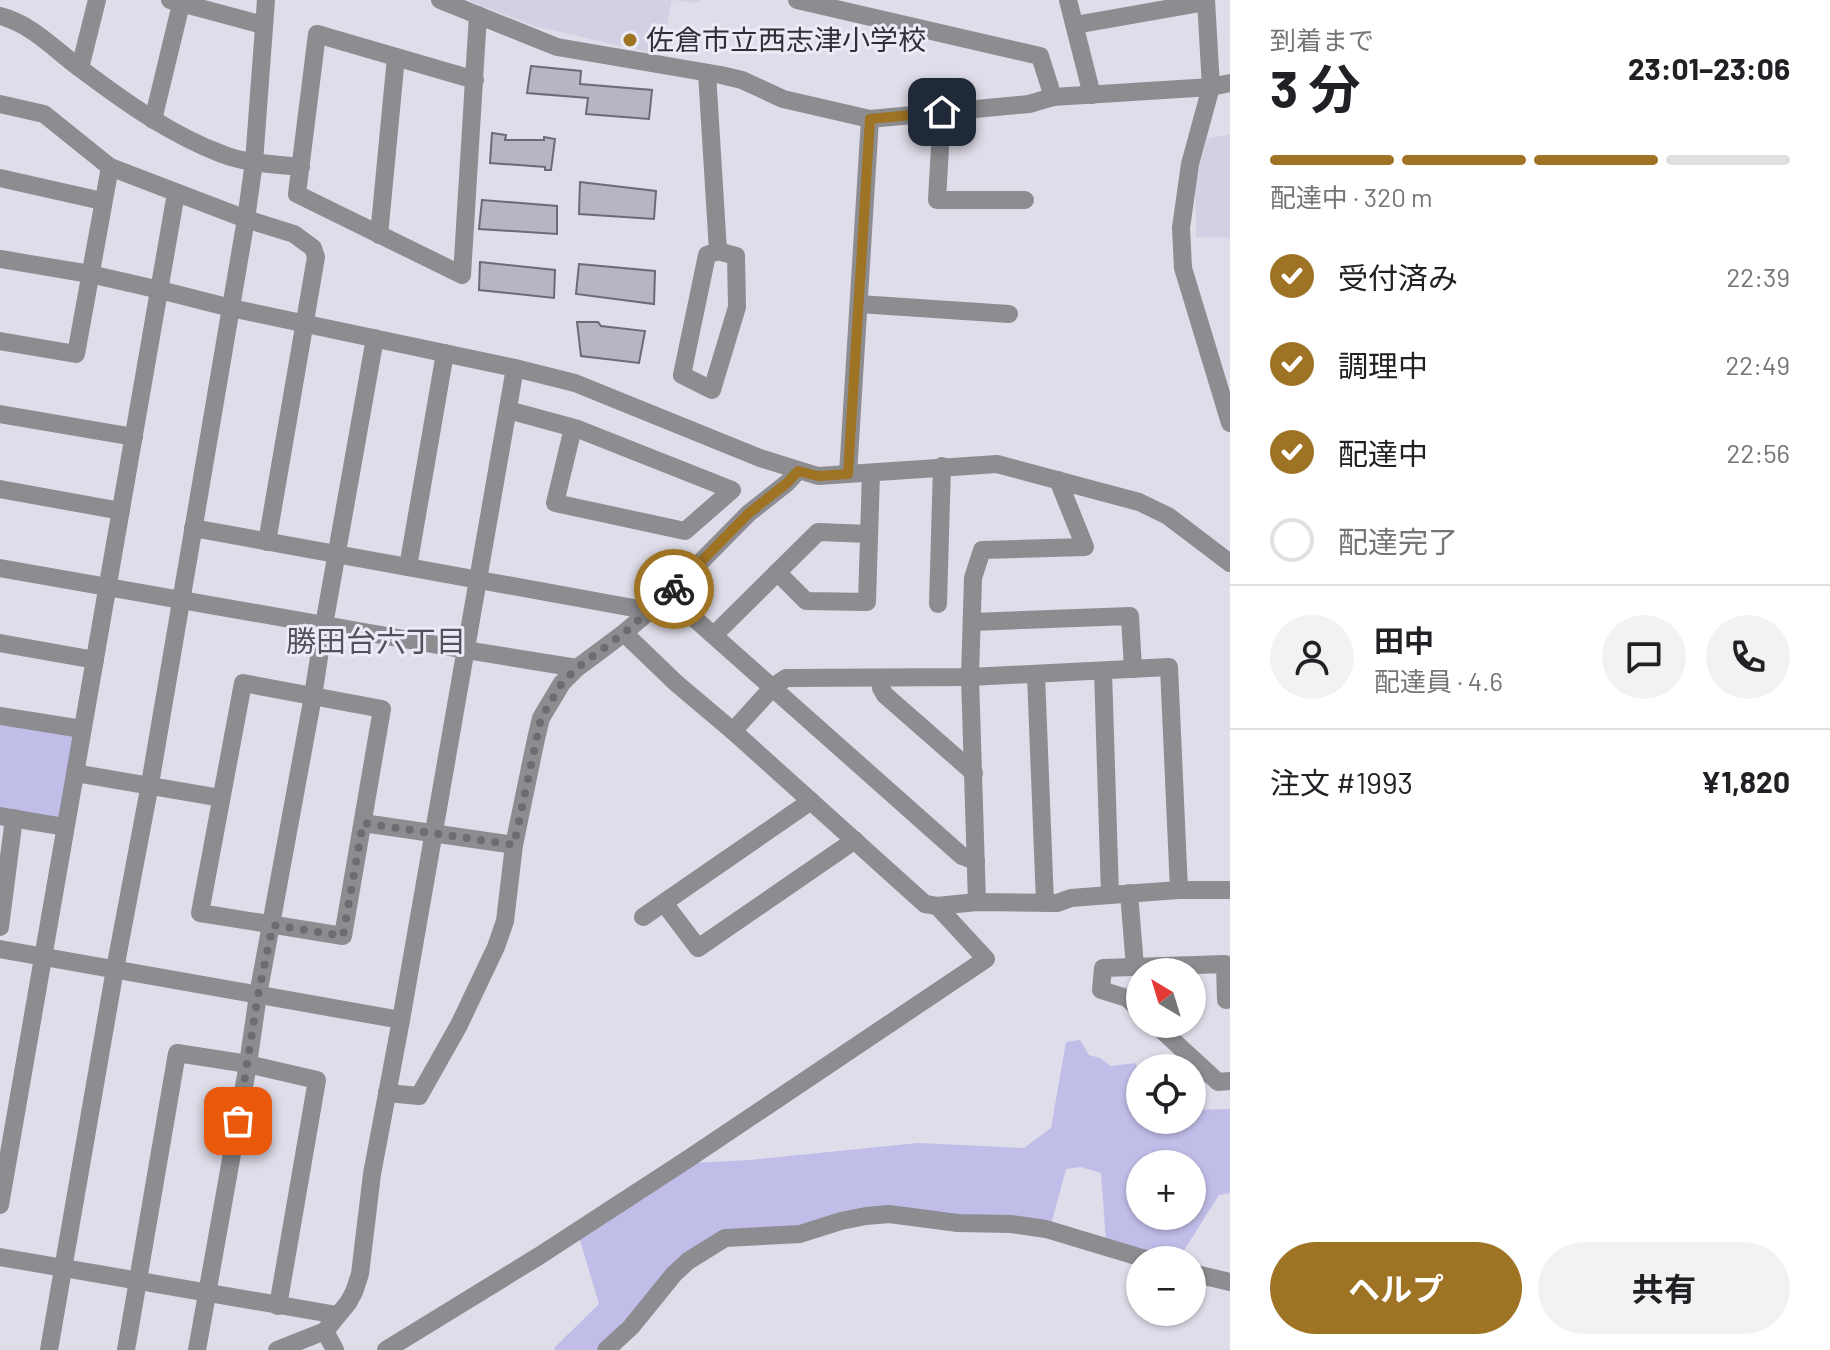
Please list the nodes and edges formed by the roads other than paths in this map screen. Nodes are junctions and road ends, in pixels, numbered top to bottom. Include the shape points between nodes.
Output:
1 (97, 0) edge
2 (266, 0) edge
3 (440, 0) edge
4 (797, 0) edge
5 (1068, 0) edge
6 (1206, 1) edge
7 (175, 2) edge
8 (7, 11) edge
9 (478, 15) junction
10 (263, 25) junction
11 (1075, 25) junction
12 (396, 57) junction
13 (80, 68) junction
14 (707, 73) junction
15 (475, 80) junction
16 (1230, 83) edge
17 (1211, 87) junction
18 (1092, 95) junction
19 (1053, 97) junction
20 (0, 104) edge
21 (942, 112) junction
22 (870, 119) junction
23 (153, 120) junction
24 (254, 162) junction
25 (110, 167) junction
26 (301, 167) junction
27 (0, 178) edge
28 (176, 193) junction
29 (1025, 200) dead end
30 (102, 201) junction
31 (246, 219) junction
32 (379, 235) junction
33 (718, 251) junction
34 (0, 259) edge
35 (90, 274) junction
36 (160, 290) junction
37 (859, 304) junction
38 (231, 308) junction
39 (1009, 314) dead end
40 (304, 323) junction
41 (375, 338) junction
42 (0, 341) edge
43 (445, 353) junction
44 (515, 368) junction
45 (508, 410) junction
46 (0, 414) edge
47 (1230, 423) edge
48 (573, 428) junction
49 (134, 437) junction
50 (942, 466) junction
51 (798, 471) junction
52 (871, 473) junction
53 (848, 474) junction
54 (1058, 480) junction
55 (0, 489) edge
56 (121, 511) junction
57 (193, 528) junction
58 (869, 534) junction
59 (267, 542) junction
60 (337, 555) junction
61 (1230, 563) edge
62 (408, 567) junction
63 (0, 568) edge
64 (777, 572) junction
65 (479, 579) junction
66 (108, 588) junction
67 (668, 595) junction
68 (181, 600) junction
69 (938, 604) dead end
70 (650, 611) junction
71 (972, 622) junction
72 (324, 625) junction
73 (624, 633) junction
74 (714, 635) junction
75 (0, 643) edge
76 (466, 650) junction
77 (95, 660) junction
78 (577, 668) junction
79 (1133, 669) junction
80 (1103, 671) junction
81 (1036, 675) junction
82 (970, 677) junction
83 (880, 678) junction
84 (773, 687) junction
85 (313, 696) junction
86 (0, 716) edge
87 (82, 729) junction
88 (733, 731) junction
89 (75, 773) junction
90 (974, 773) junction
91 (150, 784) junction
92 (221, 798) junction
93 (811, 801) junction
94 (7, 817) edge
95 (363, 823) junction
96 (65, 827) junction
97 (434, 833) junction
98 (855, 840) junction
99 (514, 845) junction
100 (976, 861) junction
101 (1179, 890) junction
102 (1230, 890) edge
103 (1119, 894) junction
104 (977, 902) junction
105 (664, 903) junction
106 (1045, 903) junction
107 (937, 906) junction
108 (643, 917) dead end
109 (273, 925) junction
110 (0, 927) edge
111 (0, 949) edge
112 (43, 957) junction
113 (1133, 958) edge
114 (1206, 965) edge
115 (1126, 967) edge
116 (115, 969) junction
117 (258, 995) junction
118 (1126, 998) edge
119 (1230, 999) edge
120 (401, 1020) junction
121 (1170, 1038) edge
122 (248, 1064) junction
123 (1230, 1081) edge
124 (387, 1093) junction
125 (0, 1205) edge
126 (1126, 1253) edge
127 (0, 1257) edge
128 (63, 1269) junction
129 (1206, 1276) edge
130 (138, 1281) junction
131 (1230, 1282) edge
132 (206, 1292) junction
133 (278, 1306) junction
134 (337, 1315) junction
135 (325, 1331) junction
136 (49, 1350) edge
137 (126, 1350) edge
138 (197, 1350) edge
139 (277, 1350) edge
140 (335, 1350) edge
141 (386, 1350) edge
142 (606, 1350) edge

1 - 13 street
2 - 10 street
3 - 9 street
4 - 19 street via 1040,56
5 - 11 street
6 - 11 street
6 - 17 street
7 - 10 street
7 - 23 street
8 - 13 street
9 - 14 street via 557,47
9 - 15 street
10 - 24 street
11 - 18 street
12 - 15 street
12 - 26 street via 317,34
12 - 32 street
13 - 23 street
14 - 22 street via 742,80 783,99
14 - 33 street
15 - 32 street via 462,275
16 - 17 street
17 - 18 street
17 - 47 street via 1190,164 1181,228 1183,268
18 - 19 street
19 - 21 street
20 - 25 street via 44,114
21 - 22 street
21 - 29 street via 937,200
22 - 37 street
23 - 24 street via 224,155
24 - 26 street
24 - 31 street
25 - 28 street
25 - 30 street
26 - 32 street via 297,194
27 - 30 street
28 - 31 street
28 - 36 street
30 - 35 street
31 - 38 street
31 - 40 street via 294,234 313,248 316,257
33 - 33 street via 736,256 737,307 712,390 682,375 707,255
34 - 35 street
35 - 36 street
35 - 42 street via 76,354
36 - 38 street
36 - 49 street
37 - 39 street
37 - 53 street
38 - 40 street
38 - 57 street
40 - 41 street
40 - 59 street
41 - 43 street
41 - 60 street
43 - 44 street
43 - 62 street
44 - 45 street
44 - 51 street via 575,383
45 - 48 street
45 - 65 street
46 - 49 street
48 - 48 street via 578,429 732,490 685,531 555,503
49 - 56 street
50 - 52 street
50 - 54 street via 997,464
50 - 69 street
51 - 53 street
51 - 67 street
52 - 53 street
52 - 58 street
54 - 61 street via 1154,509
54 - 71 street via 1085,547 982,550 973,578
55 - 56 street
56 - 66 street
57 - 59 street
57 - 68 street
58 - 64 street via 818,532
58 - 64 street via 867,602 806,601
59 - 60 street
60 - 62 street
60 - 72 street
62 - 65 street
63 - 66 street
64 - 74 street
65 - 70 street
65 - 76 street
66 - 68 street
66 - 77 street
67 - 70 street
67 - 74 street
68 - 72 street
68 - 91 street
70 - 73 street
71 - 79 street via 1130,616
71 - 82 street
72 - 76 street
72 - 85 street
73 - 78 street
73 - 88 street
74 - 84 street
75 - 77 street
76 - 78 street
76 - 97 street
77 - 87 street
78 - 99 street via 541,718
79 - 80 street
79 - 101 street via 1169,667
80 - 81 street
80 - 103 street
81 - 82 street
81 - 106 street
82 - 83 street
82 - 90 street
83 - 84 street via 786,678
83 - 90 street via 885,695
84 - 88 street
84 - 100 street via 962,856
85 - 92 street via 243,683
85 - 95 street via 382,709
85 - 109 street
86 - 87 street
87 - 89 street
88 - 93 street
89 - 91 street
89 - 96 street
90 - 100 street
91 - 92 street
91 - 116 street
92 - 109 street via 200,913
93 - 98 street
93 - 105 street
94 - 96 street
94 - 110 street
95 - 97 street
95 - 109 street via 343,936
96 - 112 street
97 - 99 street
97 - 120 street
98 - 105 street via 698,948
98 - 107 street via 925,904
99 - 124 street via 505,921 459,1025 419,1096
100 - 104 street
101 - 102 street
101 - 103 street
103 - 106 street
103 - 113 street
104 - 106 street
104 - 107 street
105 - 108 street
107 - 141 street via 986,959 539,1256
109 - 117 street
111 - 112 street
112 - 116 street
112 - 125 street
114 - 119 street via 1225,964 1226,1000
115 - 118 street via 1103,968 1101,990
116 - 117 street
116 - 128 street
117 - 120 street
117 - 122 street
120 - 124 street
121 - 123 street via 1218,1082
122 - 130 street via 177,1053
122 - 132 street
122 - 133 street via 317,1080
124 - 134 street via 360,1274
126 - 142 street via 1046,1229 889,1214 800,1234 725,1238 674,1274
127 - 128 street
128 - 130 street
128 - 136 street
129 - 131 street
130 - 132 street
130 - 137 street
132 - 133 street
132 - 138 street
133 - 134 street
134 - 135 street
135 - 139 street
135 - 140 street

